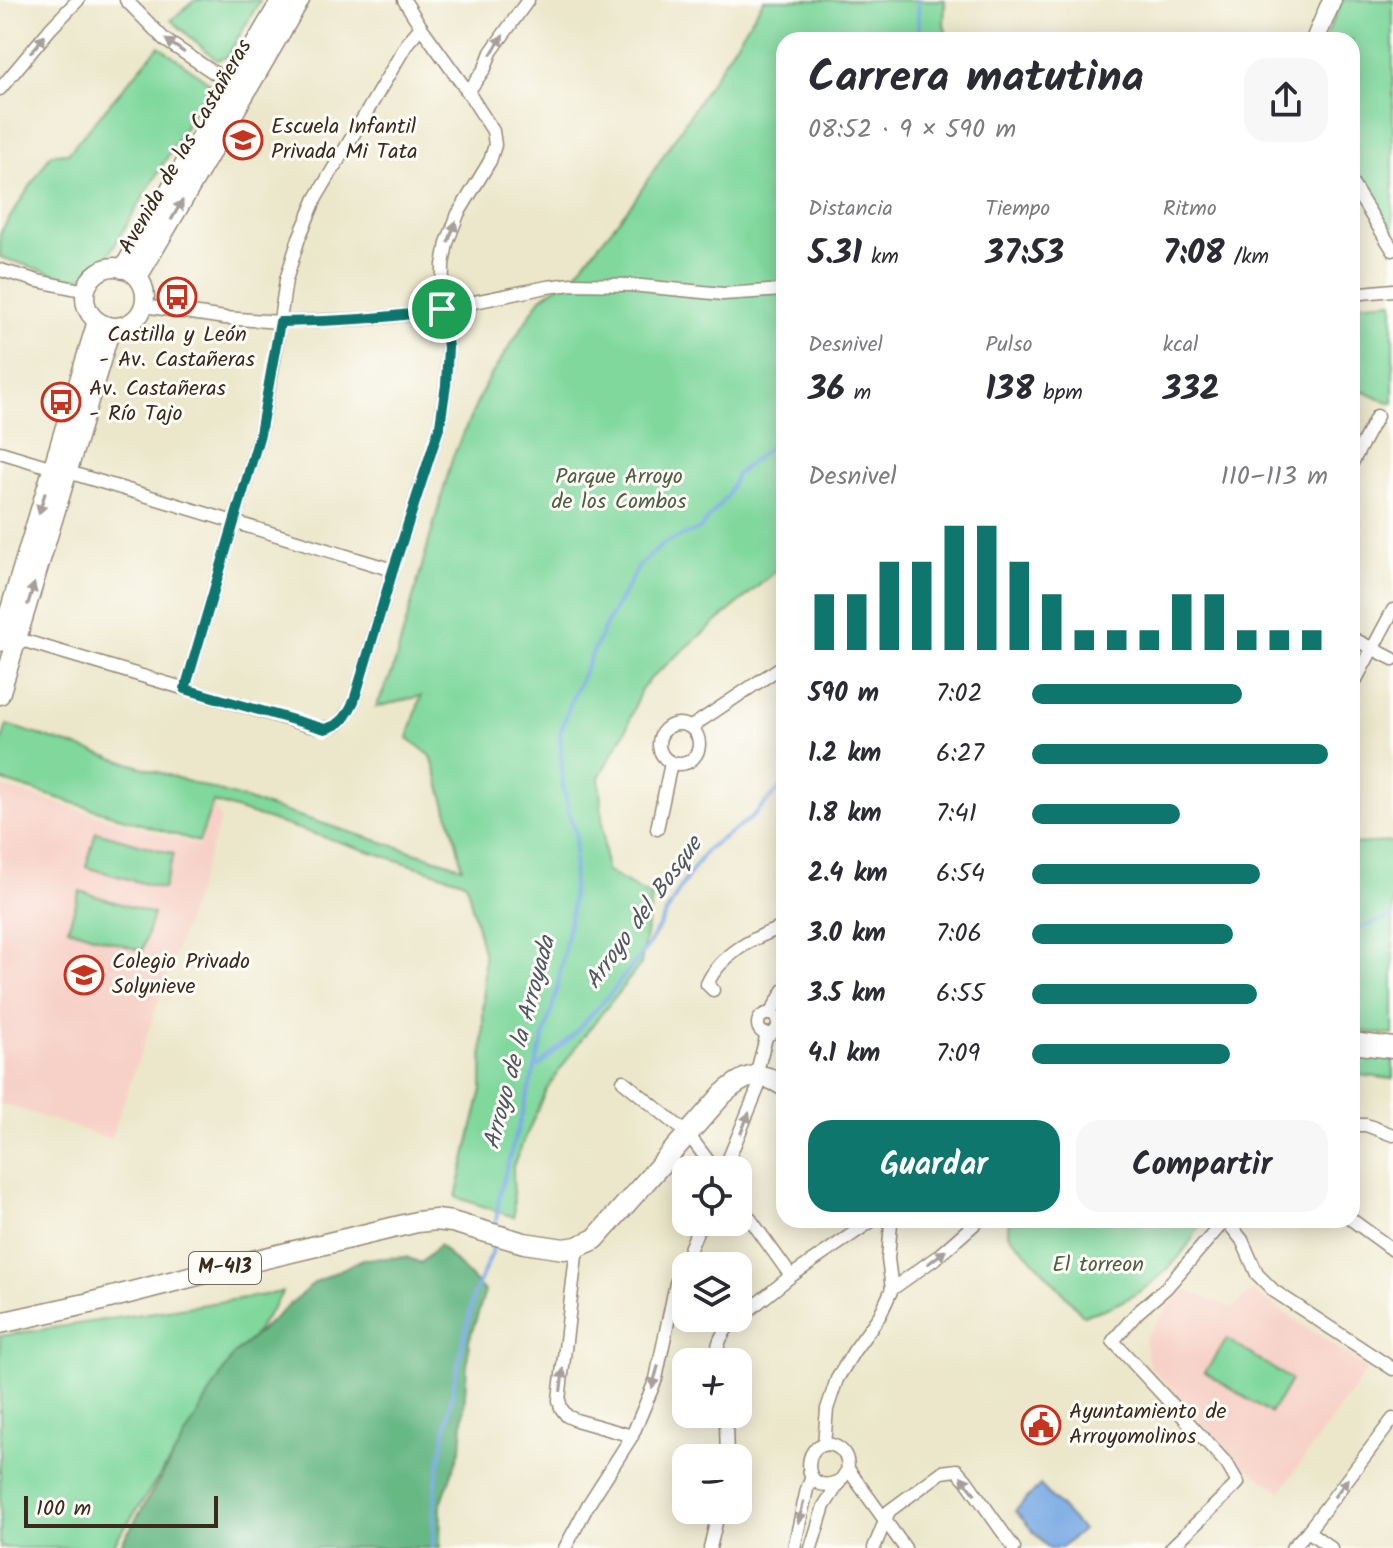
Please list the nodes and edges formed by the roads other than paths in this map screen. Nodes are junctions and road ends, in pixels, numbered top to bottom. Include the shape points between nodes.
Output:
1 (78, 0) edge
2 (126, 0) edge
3 (281, 0) edge
4 (300, 0) edge
5 (404, 0) edge
6 (528, 0) edge
7 (1332, 0) edge
8 (421, 27) junction
9 (1318, 32) edge
10 (231, 84) junction
11 (0, 89) edge
12 (468, 92) junction
13 (1360, 197) edge
14 (1393, 250) edge
15 (0, 270) edge
16 (130, 273) junction
17 (1393, 290) edge
18 (86, 291) junction
19 (776, 291) edge
20 (1360, 293) edge
21 (144, 306) junction
22 (442, 309) junction
23 (280, 322) junction
24 (104, 325) junction
25 (1377, 416) dead end
26 (1360, 448) edge
27 (0, 452) edge
28 (60, 470) junction
29 (234, 523) junction
30 (393, 570) junction
31 (1393, 610) edge
32 (5, 637) edge
33 (1360, 642) edge
34 (1373, 649) junction
35 (1393, 659) edge
36 (776, 670) edge
37 (1360, 673) edge
38 (185, 689) junction
39 (0, 695) edge
40 (691, 727) junction
41 (671, 763) junction
42 (657, 829) dead end
43 (776, 930) edge
44 (713, 990) dead end
45 (776, 1018) edge
46 (1360, 1044) edge
47 (1393, 1048) edge
48 (760, 1076) junction
49 (623, 1081) dead end
50 (776, 1083) edge
51 (1360, 1125) edge
52 (688, 1134) junction
53 (1393, 1135) edge
54 (704, 1156) edge
55 (729, 1156) edge
56 (752, 1222) edge
57 (1360, 1226) edge
58 (861, 1228) edge
59 (891, 1228) edge
60 (970, 1228) edge
61 (1219, 1228) edge
62 (1232, 1228) edge
63 (695, 1236) edge
64 (577, 1247) junction
65 (1393, 1250) edge
66 (791, 1276) junction
67 (892, 1289) junction
68 (0, 1323) edge
69 (716, 1348) edge
70 (1393, 1369) edge
71 (1393, 1419) edge
72 (632, 1436) junction
73 (824, 1445) junction
74 (848, 1469) junction
75 (812, 1477) junction
76 (839, 1481) junction
77 (886, 1520) junction
78 (716, 1524) edge
79 (1308, 1531) junction
80 (565, 1548) edge
81 (710, 1548) edge
82 (794, 1548) edge
83 (811, 1548) edge
84 (874, 1548) edge
85 (905, 1548) edge
86 (1014, 1548) edge
87 (1171, 1548) edge
88 (1292, 1548) edge
89 (1331, 1548) edge

11 -> 1 street
10 -> 2 street via 165,40
3 - 10 street, Avenida de las Castañeras
16 -> 4 street, Avenida de las Castañeras
5 - 8 street
12 -> 6 street
7 - 9 street
8 - 12 street
8 - 23 street via 316,198 286,280
10 - 16 street, Avenida de las Castañeras
22 -> 12 street via 447,243 495,145 493,131
13 - 14 street
15 - 18 street
16 - 18 street via 106,268
16 - 21 street via 143,286
17 - 20 street
18 - 24 street via 86,306
19 - 22 street via 723,294 572,284
21 - 23 street
21 - 24 street via 126,325
22 - 23 street
22 - 30 street via 448,347 440,425
23 - 29 street via 260,434
24 - 28 street
25 - 26 street
27 - 28 street
28 - 29 street
28 - 32 street
29 - 30 street
29 - 38 street
30 - 38 street via 354,701 336,726 325,729
31 - 34 street
32 - 38 street
32 - 39 street
33 - 34 street
34 - 35 street
34 - 37 street
36 - 40 street
40 - 41 street via 699,744 693,758
40 - 41 street via 666,727 658,742
41 - 42 street
43 - 44 street via 737,949 710,977 707,984
45 - 48 street via 768,1013 757,1024 767,1034
46 - 47 main road
48 - 50 main road
48 - 52 main road via 733,1084
55 -> 48 street
49 - 52 street
51 - 53 street
52 - 54 street
52 - 64 main road via 595,1239
56 - 66 street
57 - 65 street
58 - 66 street
59 - 67 street
67 -> 60 street
61 - 87 street via 1113,1341 1227,1464 1238,1483
62 - 70 street via 1257,1274 1274,1291
63 -> 72 street via 676,1283 656,1379
64 - 68 main road, M-413 via 524,1243 436,1220 417,1222
72 -> 64 street via 576,1420 561,1408
66 - 69 street via 727,1328
67 - 73 street via 837,1379 827,1409
79 -> 71 street
72 - 80 street
73 - 74 street via 841,1450
73 - 75 street via 810,1457
74 - 76 street
74 - 77 street
75 - 76 street via 826,1485
75 -> 82 street
76 - 83 street via 824,1506
77 - 84 street
77 - 85 street
86 -> 77 street via 957,1470 942,1472 889,1511
78 - 81 street
79 - 88 street
79 - 89 street

